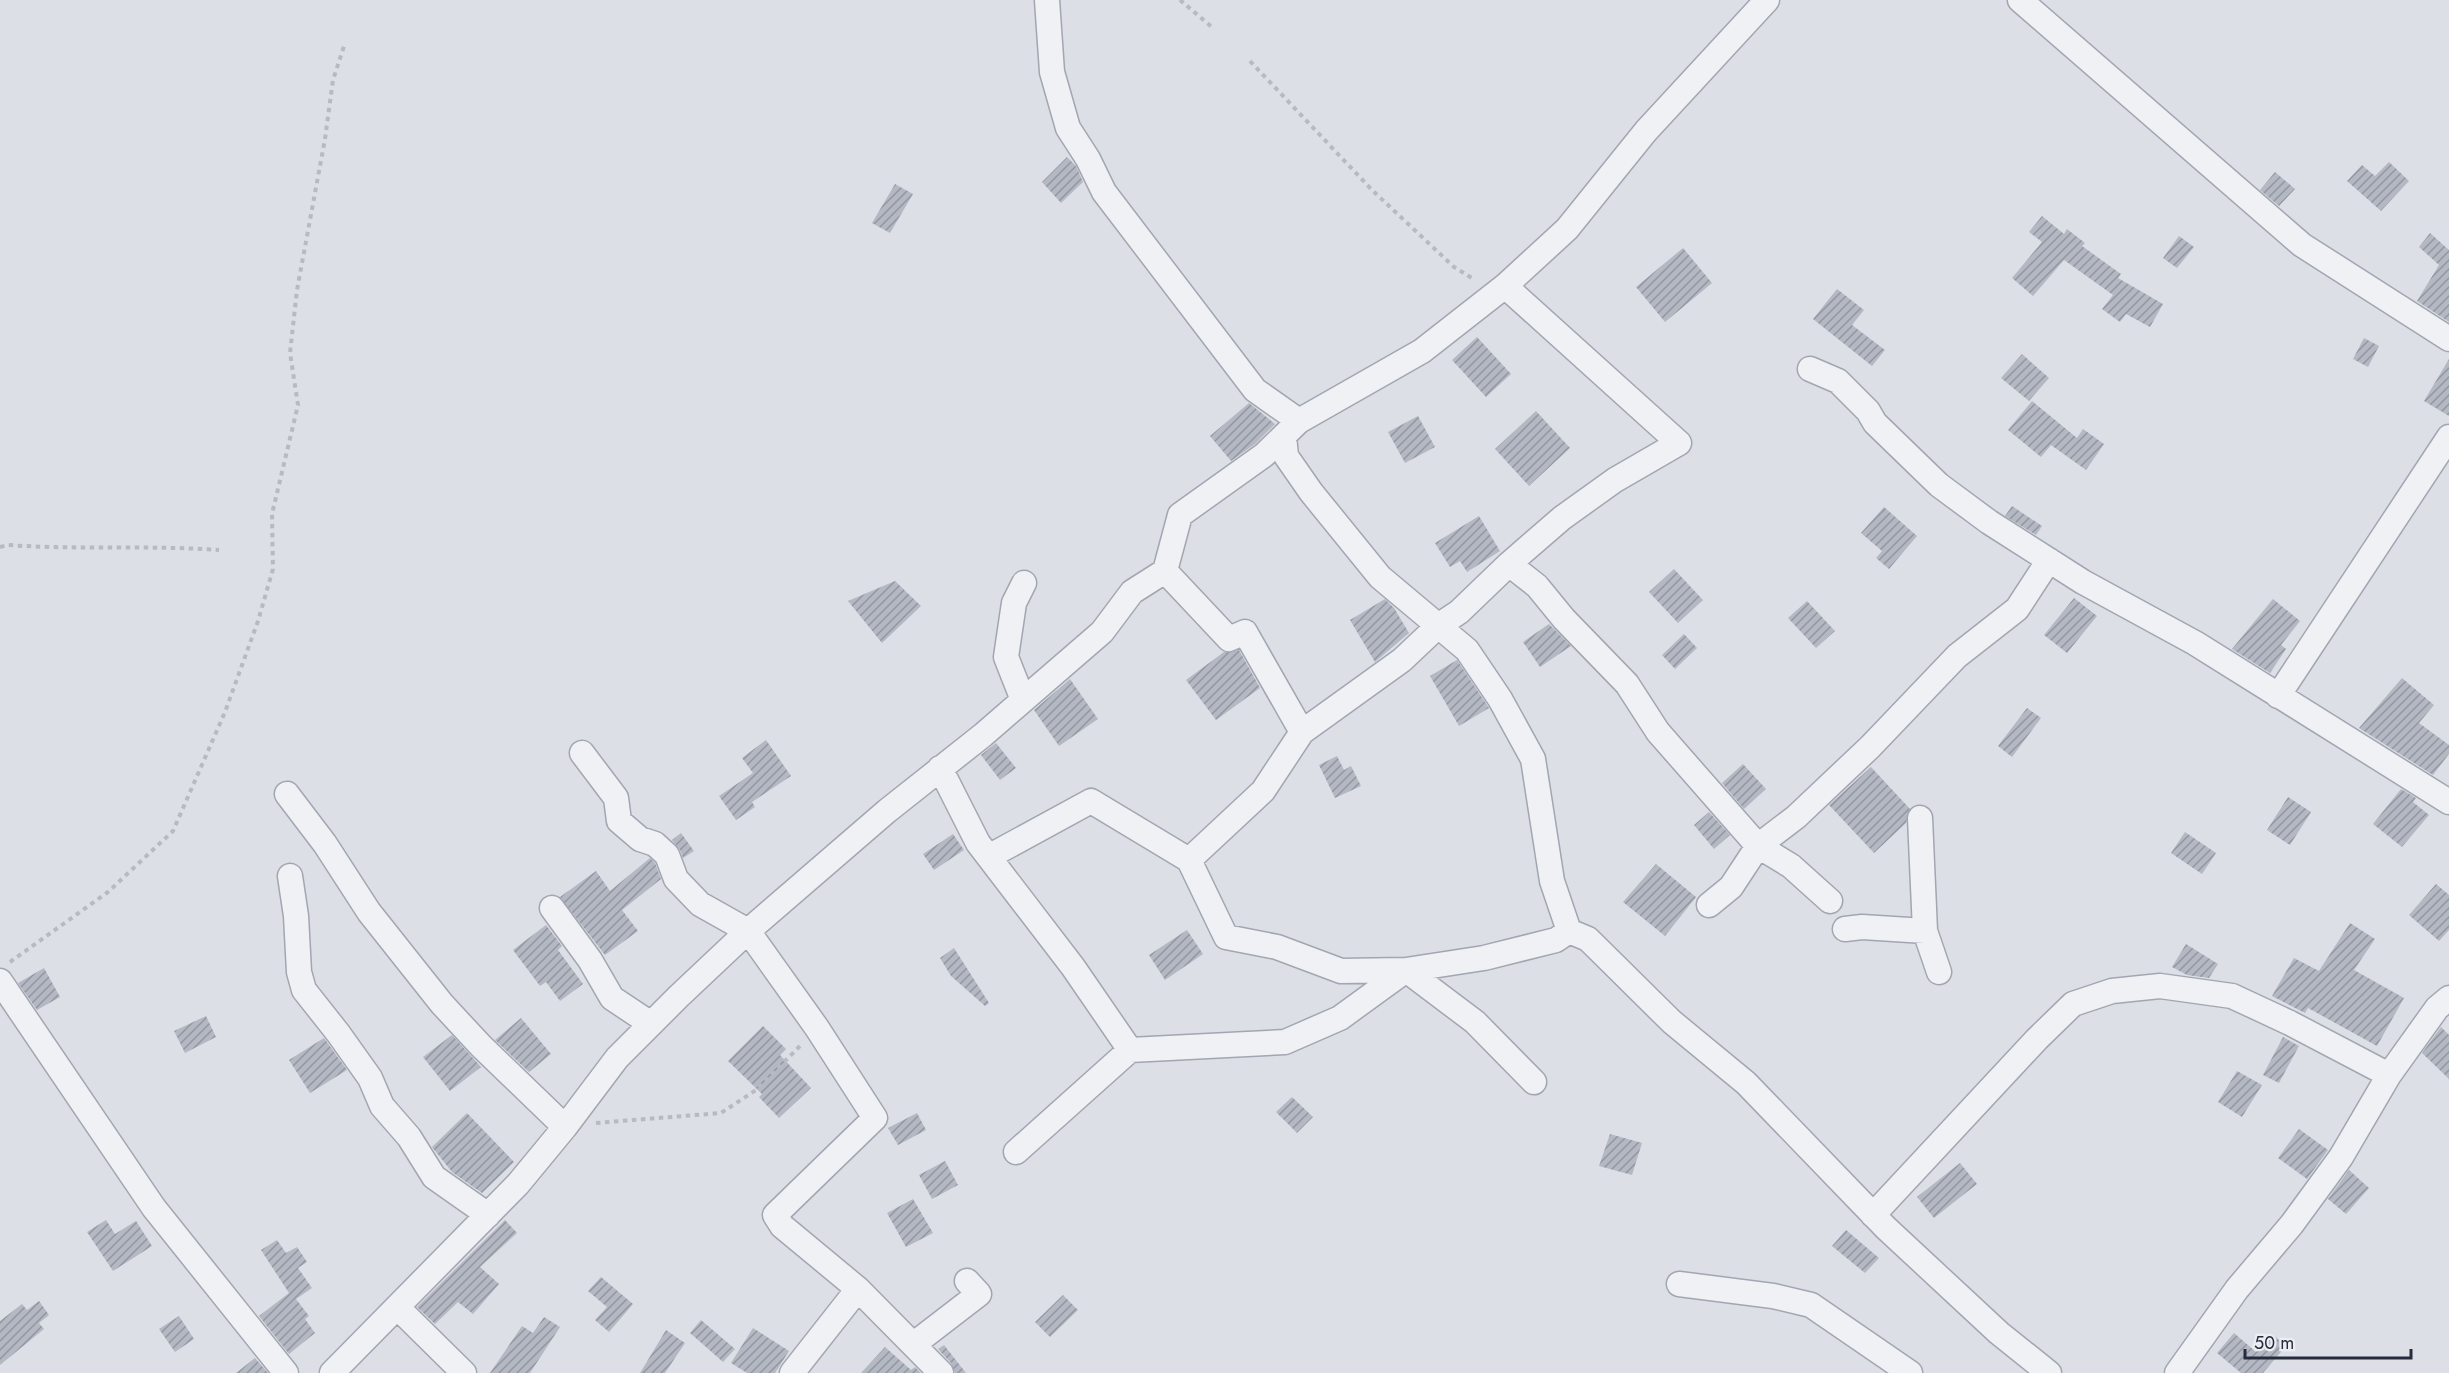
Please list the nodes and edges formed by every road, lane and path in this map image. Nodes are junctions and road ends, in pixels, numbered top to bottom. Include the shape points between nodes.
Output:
1 (1047, 0) edge
2 (1180, 0) edge
3 (1767, 0) edge
4 (2020, 0) edge
5 (1213, 28) dead end
6 (345, 43) dead end
7 (1250, 61) dead end
8 (1501, 289) junction
9 (2449, 339) edge
10 (1810, 369) dead end
11 (1292, 429) junction
12 (2449, 437) edge
13 (0, 547) edge
14 (219, 550) dead end
15 (2049, 560) junction
16 (1509, 564) junction
17 (1165, 571) junction
18 (1024, 583) dead end
19 (1438, 626) junction
20 (2278, 696) junction
21 (1023, 700) junction
22 (1302, 732) junction
23 (582, 753) dead end
24 (940, 768) junction
25 (287, 794) dead end
26 (2449, 802) edge
27 (1920, 818) dead end
28 (1758, 846) junction
29 (990, 856) junction
30 (1189, 860) junction
31 (290, 876) dead end
32 (1830, 901) dead end
33 (1709, 905) dead end
34 (552, 908) dead end
35 (1845, 929) dead end
36 (748, 931) junction
37 (1569, 931) junction
38 (1925, 931) junction
39 (1406, 970) junction
40 (4, 972) edge
41 (1939, 972) dead end
42 (2445, 1009) edge
43 (651, 1024) junction
44 (817, 1029) junction
45 (1130, 1050) junction
46 (2389, 1075) junction
47 (1534, 1082) dead end
48 (565, 1127) junction
49 (1016, 1152) dead end
50 (488, 1215) junction
51 (1873, 1215) junction
52 (967, 1281) dead end
53 (1679, 1284) dead end
54 (858, 1289) junction
55 (398, 1308) junction
56 (914, 1344) junction
57 (286, 1373) edge
58 (333, 1373) edge
59 (464, 1373) edge
60 (792, 1373) edge
61 (941, 1373) edge
62 (1910, 1373) edge
63 (2049, 1373) edge
64 (2177, 1373) edge

1 - 11 street via 1052,72 1068,128 1104,192 1255,390
2 - 5 path
3 - 8 street via 1646,131 1567,229
4 - 9 street via 2302,245
6 - 40 path via 333,80 297,290 290,353 298,405 272,514 273,569 225,712 173,831 108,892
7 - 8 path via 1372,190 1454,267
8 - 11 street via 1422,351
8 - 16 street via 1679,443 1562,518
10 - 15 street via 1838,381 1939,485
11 - 17 street via 1180,515
11 - 19 street via 1286,456 1311,492 1380,577
12 - 20 street
13 - 14 path via 162,546
15 - 20 street via 2195,643
15 - 28 street via 2017,609 1957,656 1862,754 1796,817
16 - 19 street via 1459,612
16 - 28 street via 1537,586 1627,684 1658,732
17 - 21 street via 1132,592 1102,632
17 - 22 street via 1229,639 1245,632
18 - 21 street via 1014,603 1006,657
19 - 22 street via 1402,660
19 - 37 street via 1467,650 1533,759 1552,880
20 - 26 street
21 - 24 street
22 - 30 street via 1263,791
23 - 36 street via 616,798 619,821 667,855 676,879 700,904
24 - 29 street via 978,843
24 - 36 street
25 - 48 street via 326,844 369,912 442,1004
27 - 38 street
28 - 32 street via 1791,866
28 - 33 street via 1731,887
29 - 30 street via 1091,801
29 - 45 street
30 - 39 street via 1226,937 1276,947 1341,972
31 - 50 street via 304,990 345,1042 370,1078 382,1106 409,1137 434,1177
34 - 43 street via 612,998
35 - 38 street
36 - 43 street
36 - 44 street
37 - 39 street via 1556,940 1484,958
37 - 51 street via 1588,939 1672,1022 1746,1083
38 - 41 street
39 - 45 street via 1340,1018 1285,1042
39 - 47 street via 1475,1022
40 - 57 street via 154,1208
42 - 46 street
43 - 48 street via 617,1058
44 - 48 path via 756,1090 721,1113
44 - 54 street via 875,1118 775,1215 782,1226
45 - 49 street
46 - 51 street via 2232,996 2160,986 2112,991 2073,1004
46 - 64 street via 2341,1157 2237,1289
48 - 50 street
50 - 55 street
51 - 63 street via 1999,1333
52 - 56 street via 979,1294
53 - 62 street via 1811,1305
54 - 56 street
54 - 60 street
55 - 58 street
55 - 59 street
56 - 61 street

